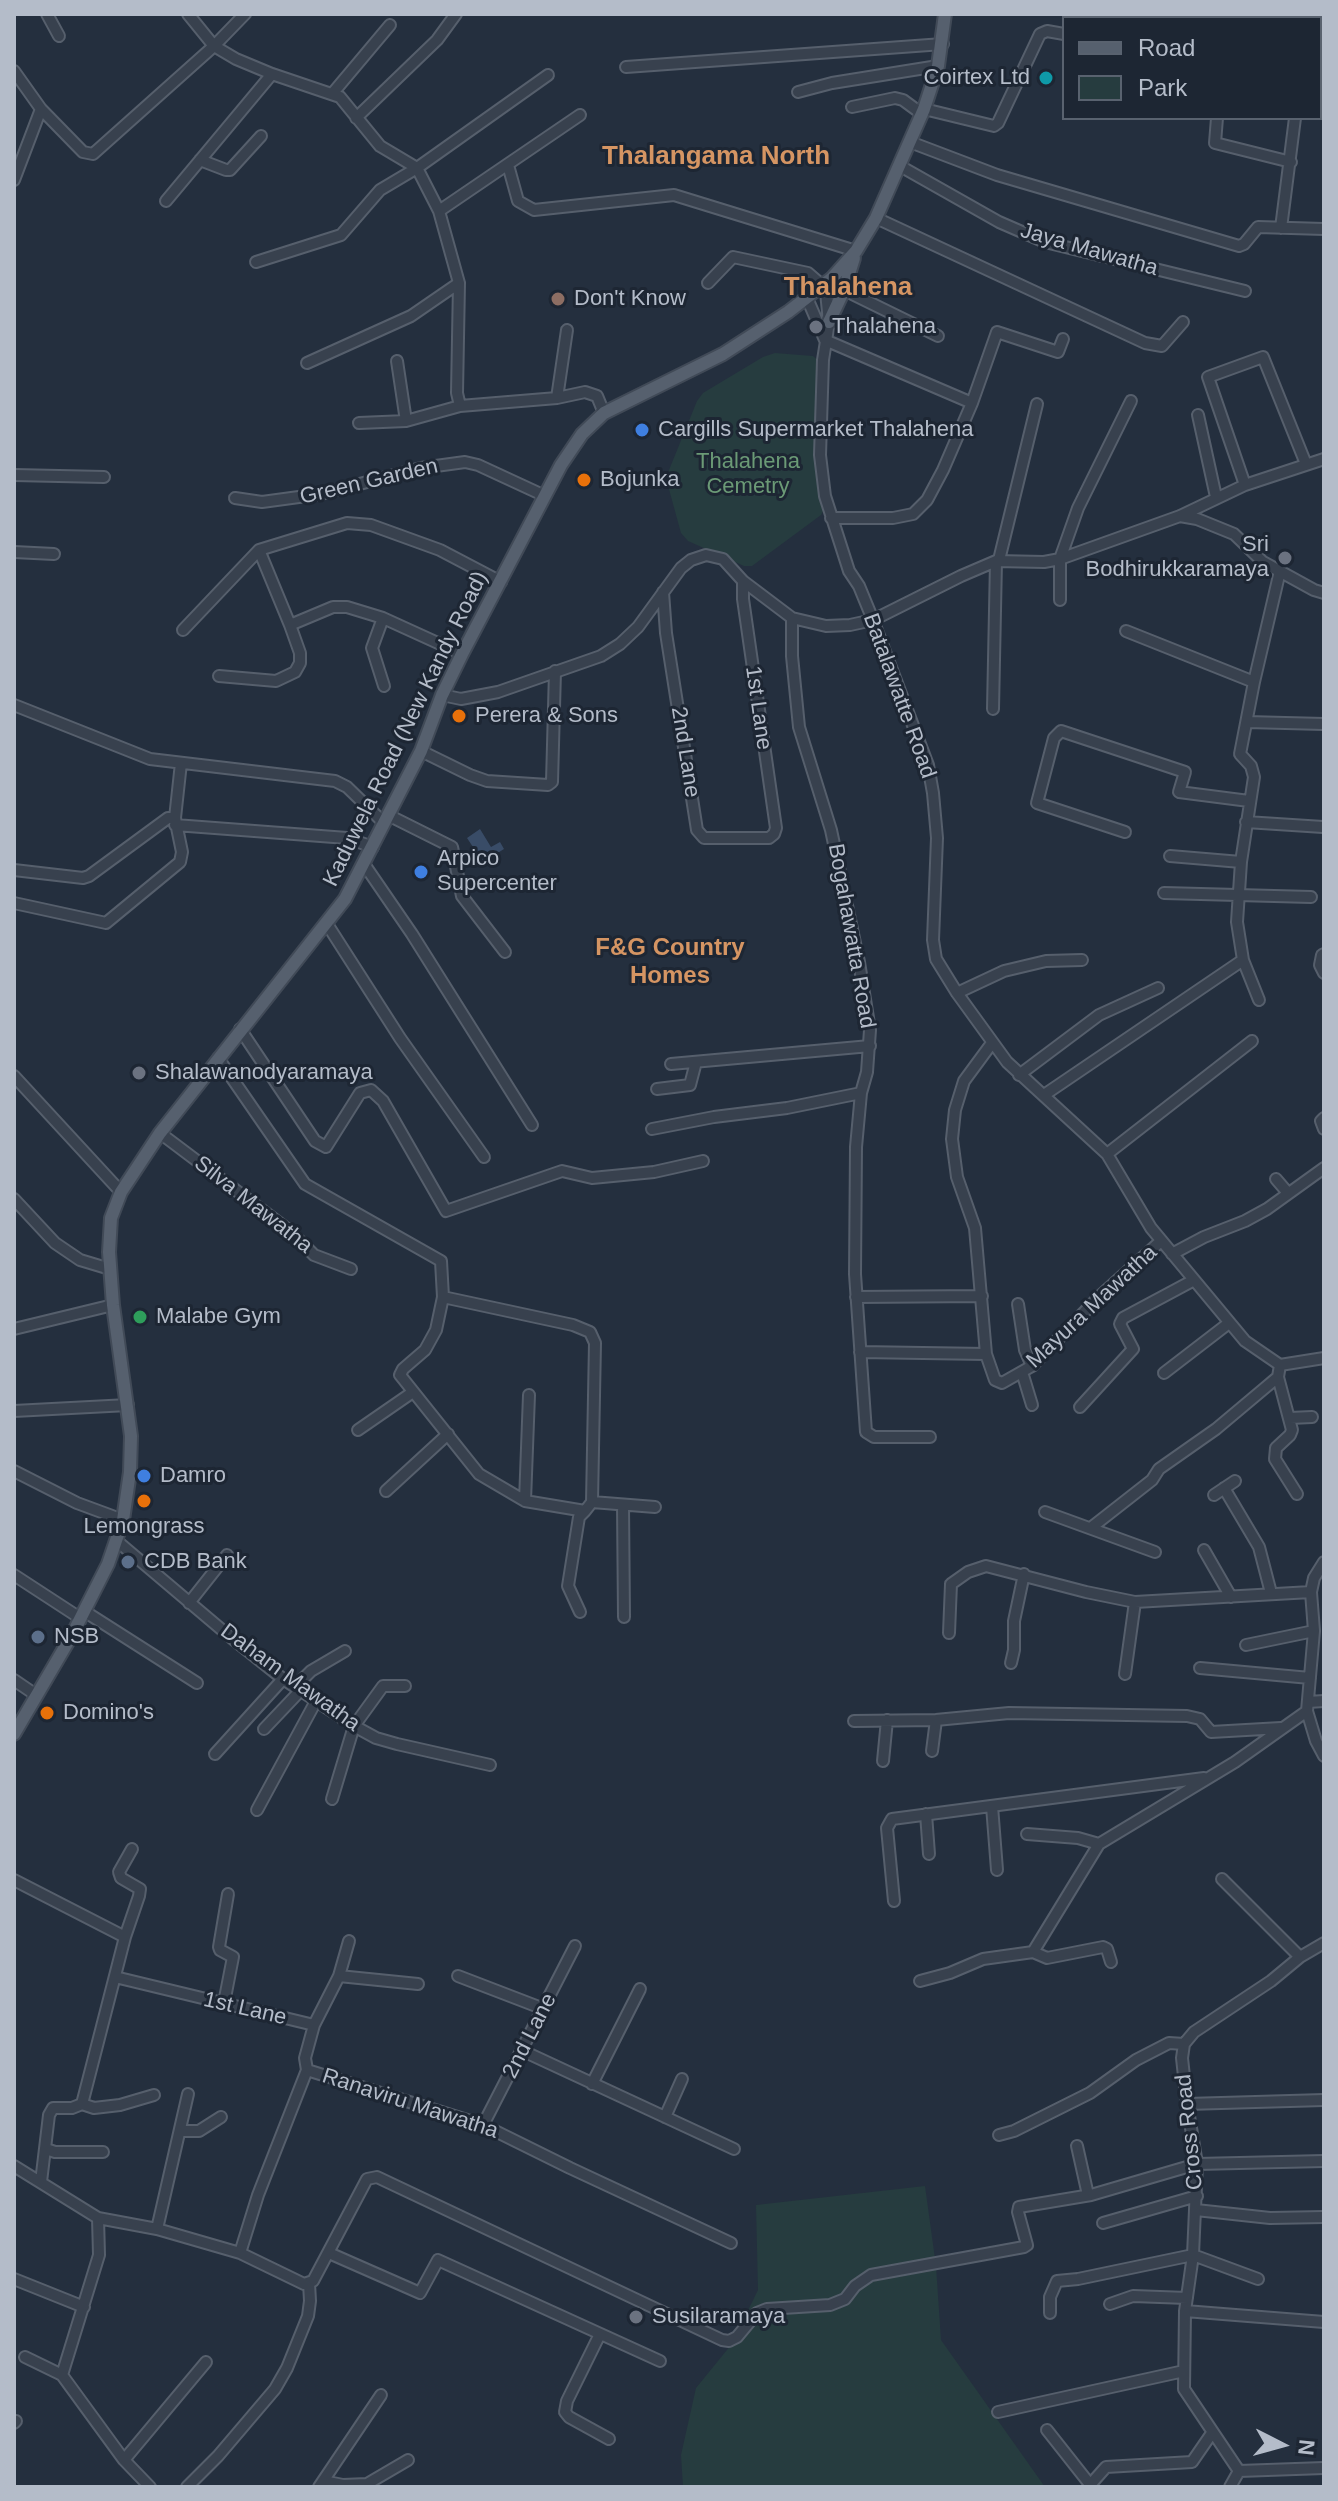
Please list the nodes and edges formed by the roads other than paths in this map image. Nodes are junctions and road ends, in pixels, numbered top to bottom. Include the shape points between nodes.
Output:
1 (47, 14) edge
2 (188, 14) edge
3 (245, 14) edge
4 (456, 14) edge
5 (945, 14) edge
6 (390, 25) dead end
7 (1062, 34) edge
8 (59, 36) dead end
9 (943, 44) junction
10 (214, 46) junction
11 (938, 66) junction
12 (626, 67) dead end
13 (15, 74) edge
14 (272, 74) junction
15 (548, 75) dead end
16 (798, 92) dead end
17 (332, 94) junction
18 (852, 107) dead end
19 (41, 109) junction
20 (923, 111) junction
21 (580, 115) dead end
22 (356, 118) junction
23 (1217, 120) edge
24 (1295, 120) edge
25 (261, 136) dead end
26 (910, 142) junction
27 (200, 160) junction
28 (1291, 162) junction
29 (508, 165) junction
30 (900, 166) junction
31 (417, 168) junction
32 (14, 180) edge
33 (166, 201) dead end
34 (439, 211) junction
35 (876, 218) junction
36 (1281, 228) junction
37 (1324, 229) edge
38 (856, 251) junction
39 (256, 262) dead end
40 (459, 283) junction
41 (708, 283) dead end
42 (823, 286) junction
43 (844, 290) junction
44 (1245, 291) dead end
45 (807, 298) junction
46 (829, 322) junction
47 (1183, 322) dead end
48 (567, 330) dead end
49 (938, 336) dead end
50 (1063, 339) dead end
51 (825, 340) junction
52 (397, 361) dead end
53 (307, 363) dead end
54 (557, 398) junction
55 (1131, 401) dead end
56 (972, 403) junction
57 (1037, 404) dead end
58 (460, 406) junction
59 (604, 413) junction
60 (1198, 415) dead end
61 (406, 421) junction
62 (359, 423) dead end
63 (1324, 459) edge
64 (1306, 464) junction
65 (14, 475) edge
66 (104, 477) dead end
67 (1245, 485) junction
68 (545, 496) junction
69 (1216, 497) junction
70 (235, 498) dead end
71 (1180, 516) junction
72 (831, 518) junction
73 (259, 550) junction
74 (14, 552) edge
75 (54, 554) dead end
76 (1060, 559) junction
77 (997, 561) junction
78 (1280, 571) junction
79 (743, 581) junction
80 (501, 582) junction
81 (663, 592) junction
82 (1324, 593) edge
83 (1060, 600) dead end
84 (383, 618) junction
85 (792, 618) junction
86 (873, 620) junction
87 (290, 625) junction
88 (183, 630) dead end
89 (1126, 631) dead end
90 (462, 654) junction
91 (555, 671) junction
92 (219, 676) dead end
93 (1254, 682) junction
94 (384, 686) dead end
95 (442, 695) junction
96 (14, 705) edge
97 (993, 709) dead end
98 (1247, 722) junction
99 (1324, 724) edge
100 (421, 751) junction
101 (181, 763) junction
102 (1249, 801) junction
103 (386, 819) junction
104 (175, 821) junction
105 (1246, 822) junction
106 (1323, 827) edge
107 (1125, 832) dead end
108 (774, 834) joint
109 (373, 847) junction
110 (1170, 856) dead end
111 (14, 857) edge
112 (1241, 862) junction
113 (364, 864) junction
114 (16, 870) edge
115 (1164, 893) dead end
116 (1237, 896) junction
117 (1311, 897) dead end
118 (14, 903) edge
119 (327, 924) junction
120 (505, 952) dead end
121 (1324, 954) edge
122 (1082, 960) dead end
123 (1243, 960) junction
124 (1324, 973) edge
125 (1158, 988) dead end
126 (957, 993) junction
127 (1259, 1000) dead end
128 (240, 1029) junction
129 (1252, 1041) dead end
130 (992, 1043) junction
131 (870, 1046) junction
132 (218, 1058) junction
133 (696, 1062) junction
134 (671, 1064) dead end
135 (1019, 1075) junction
136 (14, 1076) edge
137 (657, 1089) dead end
138 (861, 1093) junction
139 (1044, 1095) junction
140 (1324, 1118) edge
141 (532, 1125) dead end
142 (652, 1129) dead end
143 (1324, 1129) edge
144 (160, 1133) junction
145 (1107, 1154) junction
146 (484, 1157) dead end
147 (703, 1161) dead end
148 (1323, 1170) edge
149 (1276, 1179) dead end
150 (121, 1192) junction
151 (1288, 1193) junction
152 (14, 1199) edge
153 (1161, 1241) junction
154 (1172, 1254) junction
155 (110, 1269) junction
156 (351, 1269) dead end
157 (1194, 1280) junction
158 (982, 1296) junction
159 (443, 1297) junction
160 (856, 1297) junction
161 (1018, 1304) dead end
162 (113, 1305) junction
163 (1229, 1323) junction
164 (14, 1329) edge
165 (860, 1352) junction
166 (986, 1354) junction
167 (1324, 1358) edge
168 (1027, 1369) junction
169 (1279, 1371) junction
170 (1164, 1373) dead end
171 (413, 1392) junction
172 (529, 1395) dead end
173 (128, 1405) junction
174 (1032, 1405) dead end
175 (1080, 1407) dead end
176 (14, 1411) edge
177 (1312, 1417) dead end
178 (1290, 1418) junction
179 (358, 1430) dead end
180 (448, 1434) junction
181 (930, 1437) dead end
182 (14, 1471) edge
183 (1235, 1481) dead end
184 (1224, 1488) junction
185 (386, 1491) dead end
186 (1297, 1494) dead end
187 (1214, 1495) dead end
188 (525, 1501) junction
189 (623, 1505) junction
190 (588, 1507) junction
191 (655, 1507) dead end
192 (1045, 1512) dead end
193 (123, 1520) junction
194 (1092, 1527) junction
195 (117, 1541) junction
196 (1204, 1550) dead end
197 (1155, 1552) dead end
198 (227, 1555) dead end
199 (1324, 1562) edge
200 (1024, 1574) junction
201 (14, 1575) edge
202 (1311, 1592) junction
203 (1271, 1593) junction
204 (1231, 1597) junction
205 (1135, 1602) junction
206 (189, 1603) junction
207 (580, 1612) dead end
208 (82, 1615) junction
209 (624, 1617) dead end
210 (1314, 1631) junction
211 (949, 1633) dead end
212 (1246, 1645) dead end
213 (345, 1651) dead end
214 (1011, 1663) dead end
215 (1200, 1668) dead end
216 (1125, 1674) dead end
217 (1310, 1678) junction
218 (283, 1679) junction
219 (14, 1680) edge
220 (197, 1683) dead end
221 (405, 1686) dead end
222 (298, 1688) junction
223 (36, 1695) junction
224 (316, 1701) junction
225 (1324, 1701) edge
226 (1308, 1706) junction
227 (887, 1720) junction
228 (936, 1720) junction
229 (854, 1721) dead end
230 (354, 1726) junction
231 (1283, 1727) junction
232 (264, 1729) dead end
233 (14, 1734) edge
234 (1320, 1740) edge
235 (932, 1751) dead end
236 (215, 1754) dead end
237 (1324, 1756) edge
238 (883, 1761) dead end
239 (490, 1765) dead end
240 (1210, 1777) junction
241 (332, 1799) dead end
242 (992, 1806) junction
243 (257, 1810) dead end
244 (926, 1814) junction
245 (1027, 1834) dead end
246 (1099, 1844) junction
247 (132, 1849) dead end
248 (929, 1854) dead end
249 (997, 1870) dead end
250 (1222, 1879) dead end
251 (14, 1880) edge
252 (228, 1894) dead end
253 (894, 1901) dead end
254 (125, 1937) junction
255 (349, 1941) dead end
256 (1324, 1943) edge
257 (575, 1946) dead end
258 (1033, 1952) junction
259 (1300, 1957) junction
260 (1111, 1962) dead end
261 (339, 1976) junction
262 (458, 1976) dead end
263 (115, 1977) junction
264 (920, 1981) dead end
265 (418, 1984) dead end
266 (640, 1989) dead end
267 (224, 2003) junction
268 (544, 2009) junction
269 (314, 2025) junction
270 (1184, 2044) junction
271 (523, 2051) junction
272 (307, 2070) junction
273 (682, 2079) dead end
274 (592, 2084) junction
275 (188, 2094) dead end
276 (154, 2095) dead end
277 (1324, 2100) edge
278 (82, 2104) junction
279 (1187, 2104) junction
280 (221, 2117) dead end
281 (665, 2117) junction
282 (483, 2125) junction
283 (181, 2131) junction
284 (999, 2135) dead end
285 (1077, 2146) dead end
286 (46, 2149) junction
287 (734, 2149) dead end
288 (103, 2152) dead end
289 (1324, 2161) edge
290 (1197, 2164) junction
291 (14, 2166) edge
292 (41, 2182) junction
293 (1088, 2195) junction
294 (1197, 2196) junction
295 (1196, 2210) junction
296 (1324, 2217) edge
297 (98, 2218) junction
298 (1103, 2223) dead end
299 (157, 2229) junction
300 (731, 2243) dead end
301 (240, 2253) junction
302 (329, 2253) junction
303 (1193, 2255) junction
304 (14, 2279) edge
305 (1258, 2279) dead end
306 (309, 2283) junction
307 (1187, 2298) junction
308 (1110, 2304) dead end
309 (84, 2307) junction
310 (1185, 2311) junction
311 (1050, 2313) dead end
312 (1324, 2322) edge
313 (600, 2334) junction
314 (25, 2357) dead end
315 (660, 2361) dead end
316 (206, 2362) dead end
317 (1184, 2371) junction
318 (62, 2375) junction
319 (381, 2395) dead end
320 (998, 2412) dead end
321 (1047, 2430) dead end
322 (1212, 2433) junction
323 (609, 2439) dead end
324 (124, 2460) junction
325 (408, 2460) dead end
326 (1324, 2468) edge
327 (1239, 2471) junction
328 (321, 2484) edge
329 (1091, 2486) edge
330 (150, 2487) edge
331 (187, 2487) edge
332 (1230, 2487) edge

1 - 8 street
2 - 10 street
3 - 10 street
4 - 22 street via 437,40
5 - 9 main road, Kaduwela Road (New Kandy Road)
6 - 17 street
7 - 20 street via 1040,34 994,126
9 - 11 main road, Kaduwela Road (New Kandy Road)
9 - 12 street
10 - 14 street
10 - 19 street via 93,154 83,152
11 - 16 street
11 - 20 main road, Kaduwela Road (New Kandy Road)
13 - 19 street
14 - 17 street
14 - 27 street
15 - 31 street
17 - 22 street
18 - 20 street via 895,98
19 - 32 street
20 - 26 main road, Kaduwela Road (New Kandy Road)
21 - 29 street
22 - 31 street via 380,146
23 - 28 street via 1215,143
24 - 28 street
25 - 27 street via 230,170
26 - 30 main road, Kaduwela Road (New Kandy Road)
26 - 36 street via 997,175 1239,246 1258,227
27 - 33 street
28 - 36 street
29 - 34 street
29 - 38 street via 518,201 534,210 674,195
30 - 35 main road, Kaduwela Road (New Kandy Road)
30 - 44 street, Jaya Mawatha via 1045,242
31 - 34 street
31 - 39 street via 380,190 341,235
34 - 40 street
35 - 38 main road, Kaduwela Road (New Kandy Road)
35 - 47 street via 1145,343 1162,346
36 - 37 street
38 - 42 main road, Kaduwela Road (New Kandy Road)
38 - 43 main road
40 - 53 street via 411,316
40 - 58 street
41 - 42 street via 733,257 808,273
42 - 45 main road, Kaduwela Road (New Kandy Road)
42 - 46 street
43 - 46 main road
43 - 49 street
45 - 51 street
45 - 59 main road, Kaduwela Road (New Kandy Road) via 723,354
46 - 51 street, Batalawatte Road
48 - 54 street
50 - 56 street via 1058,352 997,332
51 - 56 street
51 - 72 street, Batalawatte Road via 820,455
52 - 61 street
54 - 58 street
54 - 59 street via 585,392 597,396
55 - 76 street via 1078,508
56 - 72 street via 927,500 913,514
57 - 77 street
58 - 61 street
59 - 68 main road, Kaduwela Road (New Kandy Road) via 572,448
60 - 69 street
61 - 62 street
63 - 64 street
64 - 67 street
64 - 67 street via 1263,357 1208,377
65 - 66 street
67 - 69 street
68 - 70 street, Green Garden via 465,462 321,494 262,502
68 - 80 main road, Kaduwela Road (New Kandy Road)
69 - 71 street
71 - 76 street
71 - 78 street via 1234,534
72 - 86 street, Batalawatte Road
73 - 80 street via 347,523 371,525 440,550
73 - 87 street
73 - 88 street
74 - 75 street
76 - 77 street
76 - 83 street
77 - 86 street
77 - 97 street
78 - 82 street
78 - 93 street
79 - 81 street via 723,559 706,555 681,568
79 - 85 street
79 - 108 street, 1st Lane
80 - 90 main road, Kaduwela Road (New Kandy Road)
81 - 91 street via 620,644
81 - 108 street, 2nd Lane via 697,830 704,838
84 - 87 street via 333,607
84 - 90 street
84 - 94 street via 372,648
85 - 86 street via 826,626
85 - 131 street, Bogahawatta Road via 799,727 831,830 866,996
86 - 126 street, Batalawatte Road via 928,765 937,838 933,940 936,959
87 - 92 street via 300,653 295,672 276,681
89 - 93 street
90 - 95 main road, Kaduwela Road (New Kandy Road)
91 - 95 street via 498,692 461,699
91 - 100 street via 548,785 487,781
93 - 98 street
95 - 100 main road, Kaduwela Road (New Kandy Road)
96 - 101 street via 145,758
98 - 99 street
98 - 102 street via 1240,754 1254,777
100 - 103 main road, Kaduwela Road (New Kandy Road)
101 - 103 street via 335,781
101 - 104 street
102 - 105 street
102 - 107 street via 1179,792 1185,772 1061,731 1054,738 1037,803
103 - 109 main road, Kaduwela Road (New Kandy Road)
103 - 120 street via 452,847 462,896
104 - 109 street via 347,838
104 - 114 street via 168,818 83,878
104 - 118 street via 180,862 106,923
105 - 106 street
105 - 112 street
109 - 113 main road, Kaduwela Road (New Kandy Road)
110 - 112 street
111 - 114 street
112 - 116 street
113 - 119 main road, Kaduwela Road (New Kandy Road)
113 - 141 street
115 - 116 street
116 - 117 street
116 - 123 street
119 - 128 main road, Kaduwela Road (New Kandy Road)
119 - 146 street
121 - 124 street
122 - 126 street via 1046,961 1004,971
123 - 127 street
123 - 139 street
125 - 135 street via 1099,1015
126 - 130 street, Batalawatte Road
128 - 132 main road, Kaduwela Road (New Kandy Road)
128 - 147 street via 315,1141 326,1147 360,1093 371,1090 383,1101 446,1211 562,1171 592,1178
129 - 145 street
130 - 135 street, Batalawatte Road
130 - 158 street via 964,1081 952,1139 957,1177 975,1228
131 - 133 street
131 - 138 street, Bogahawatta Road
132 - 144 main road, Kaduwela Road (New Kandy Road)
132 - 159 street via 305,1184 441,1261
133 - 134 street
133 - 137 street via 690,1085
135 - 139 street, Batalawatte Road
136 - 150 street
138 - 142 street
138 - 160 street, Bogahawatta Road
139 - 145 street, Batalawatte Road
140 - 143 street
144 - 150 main road, Kaduwela Road (New Kandy Road)
144 - 156 street, Silva Mawatha via 314,1255
145 - 153 street, Batalawatte Road
148 - 151 street
149 - 151 street
150 - 155 main road, Kaduwela Road (New Kandy Road) via 109,1232
151 - 154 street via 1245,1221
152 - 155 street via 55,1243 80,1260
153 - 154 street, Batalawatte Road
153 - 168 street, Mayura Mawatha
154 - 157 street, Batalawatte Road
155 - 162 main road, Kaduwela Road (New Kandy Road)
157 - 163 street, Batalawatte Road
157 - 175 street via 1123,1318 1120,1324 1133,1349
158 - 160 street
158 - 166 street
159 - 171 street via 425,1350 400,1375
159 - 190 street via 590,1332 595,1343
160 - 165 street, Bogahawatta Road
161 - 168 street
162 - 164 street
162 - 173 main road, Kaduwela Road (New Kandy Road)
163 - 169 street, Batalawatte Road
163 - 170 street
165 - 166 street
165 - 181 street, Bogahawatta Road via 869,1436
166 - 168 street, Mayura Mawatha via 998,1383
167 - 169 street
168 - 174 street
169 - 178 street
169 - 194 street via 1216,1429
171 - 179 street
171 - 180 street
172 - 188 street
173 - 176 street
173 - 193 main road, Kaduwela Road (New Kandy Road) via 130,1472
177 - 178 street
178 - 186 street via 1290,1435 1274,1453
180 - 185 street
180 - 188 street via 479,1474
182 - 193 street
183 - 184 street
184 - 187 street
184 - 203 street via 1259,1547
188 - 190 street
189 - 190 street
189 - 191 street
189 - 209 street
190 - 207 street via 579,1517 568,1586
192 - 194 street
193 - 195 main road, Kaduwela Road (New Kandy Road)
194 - 197 street
195 - 206 street, Daham Mawatha
195 - 208 main road, Kaduwela Road (New Kandy Road)
196 - 204 street
198 - 206 street
199 - 202 street
200 - 205 street
200 - 211 street via 986,1566 951,1584
200 - 214 street
201 - 208 street
202 - 203 street
202 - 210 street
203 - 204 street
204 - 205 street
205 - 216 street
206 - 218 street, Daham Mawatha
208 - 220 street
208 - 223 main road, Kaduwela Road (New Kandy Road)
210 - 212 street
210 - 217 street
213 - 222 street via 311,1671
215 - 217 street
217 - 226 street
218 - 222 street, Daham Mawatha
218 - 236 street
219 - 223 street
221 - 230 street via 383,1686
222 - 224 street, Daham Mawatha
222 - 232 street
223 - 233 main road, Kaduwela Road (New Kandy Road)
224 - 230 street, Daham Mawatha
224 - 243 street
225 - 226 street
226 - 231 street
226 - 234 street
227 - 228 street
227 - 229 street
227 - 238 street
228 - 231 street via 1009,1713 1187,1716 1200,1719 1211,1732
228 - 235 street
230 - 239 street, Daham Mawatha via 376,1738
230 - 241 street
231 - 240 street
234 - 237 street
240 - 242 street
240 - 246 street
242 - 244 street
242 - 249 street
244 - 248 street
244 - 253 street via 892,1819 887,1828
245 - 246 street
246 - 258 street
247 - 254 street via 119,1872 140,1889
250 - 259 street
251 - 254 street
252 - 267 street via 219,1947 233,1957
254 - 263 street
255 - 261 street, 1st Lane
256 - 259 street, Cross Road
257 - 268 street, 2nd Lane
258 - 260 street via 1047,1958 1103,1947
258 - 264 street via 983,1959
259 - 270 street, Cross Road
261 - 265 street
261 - 269 street, 1st Lane
262 - 268 street
263 - 267 street, 1st Lane
263 - 278 street
266 - 274 street
267 - 269 street, 1st Lane
268 - 271 street, 2nd Lane
269 - 272 street, 1st Lane
270 - 279 street, Cross Road
270 - 284 street via 1169,2043 1090,2093
271 - 274 street
271 - 282 street, 2nd Lane
272 - 282 street, Ranaviru Mawatha
272 - 301 street, Ranaviru Mawatha
273 - 281 street
274 - 281 street
275 - 283 street
276 - 278 street via 120,2105
277 - 279 street
278 - 286 street via 50,2110
279 - 290 street, Cross Road
280 - 283 street via 199,2131
281 - 287 street
282 - 300 street, Ranaviru Mawatha
283 - 299 street
285 - 293 street
286 - 288 street
286 - 292 street
289 - 290 street
290 - 293 street
290 - 294 street, Cross Road
291 - 292 street
292 - 297 street
293 - 302 street via 1019,2207 1024,2247 871,2275 845,2299 830,2305 757,2313 729,2341 377,2177 367,2179
294 - 295 street, Cross Road
294 - 298 street
295 - 296 street
295 - 303 street, Cross Road
297 - 299 street
297 - 309 street via 99,2255
299 - 301 street
301 - 306 street
302 - 306 street
302 - 313 street via 420,2293 438,2260
303 - 305 street
303 - 307 street, Cross Road
303 - 311 street via 1057,2281
304 - 309 street
306 - 331 street via 308,2316 275,2389
307 - 308 street via 1133,2296
307 - 310 street, Cross Road
309 - 318 street
310 - 312 street
310 - 317 street, Cross Road
313 - 315 street
313 - 323 street via 565,2412
314 - 318 street
316 - 324 street
317 - 320 street
317 - 322 street, Cross Road via 1184,2389
318 - 324 street
319 - 328 street
321 - 329 street
322 - 327 street, Cross Road
322 - 329 street via 1192,2462 1106,2467
324 - 330 street
325 - 328 street via 367,2484
326 - 327 street
327 - 332 street

